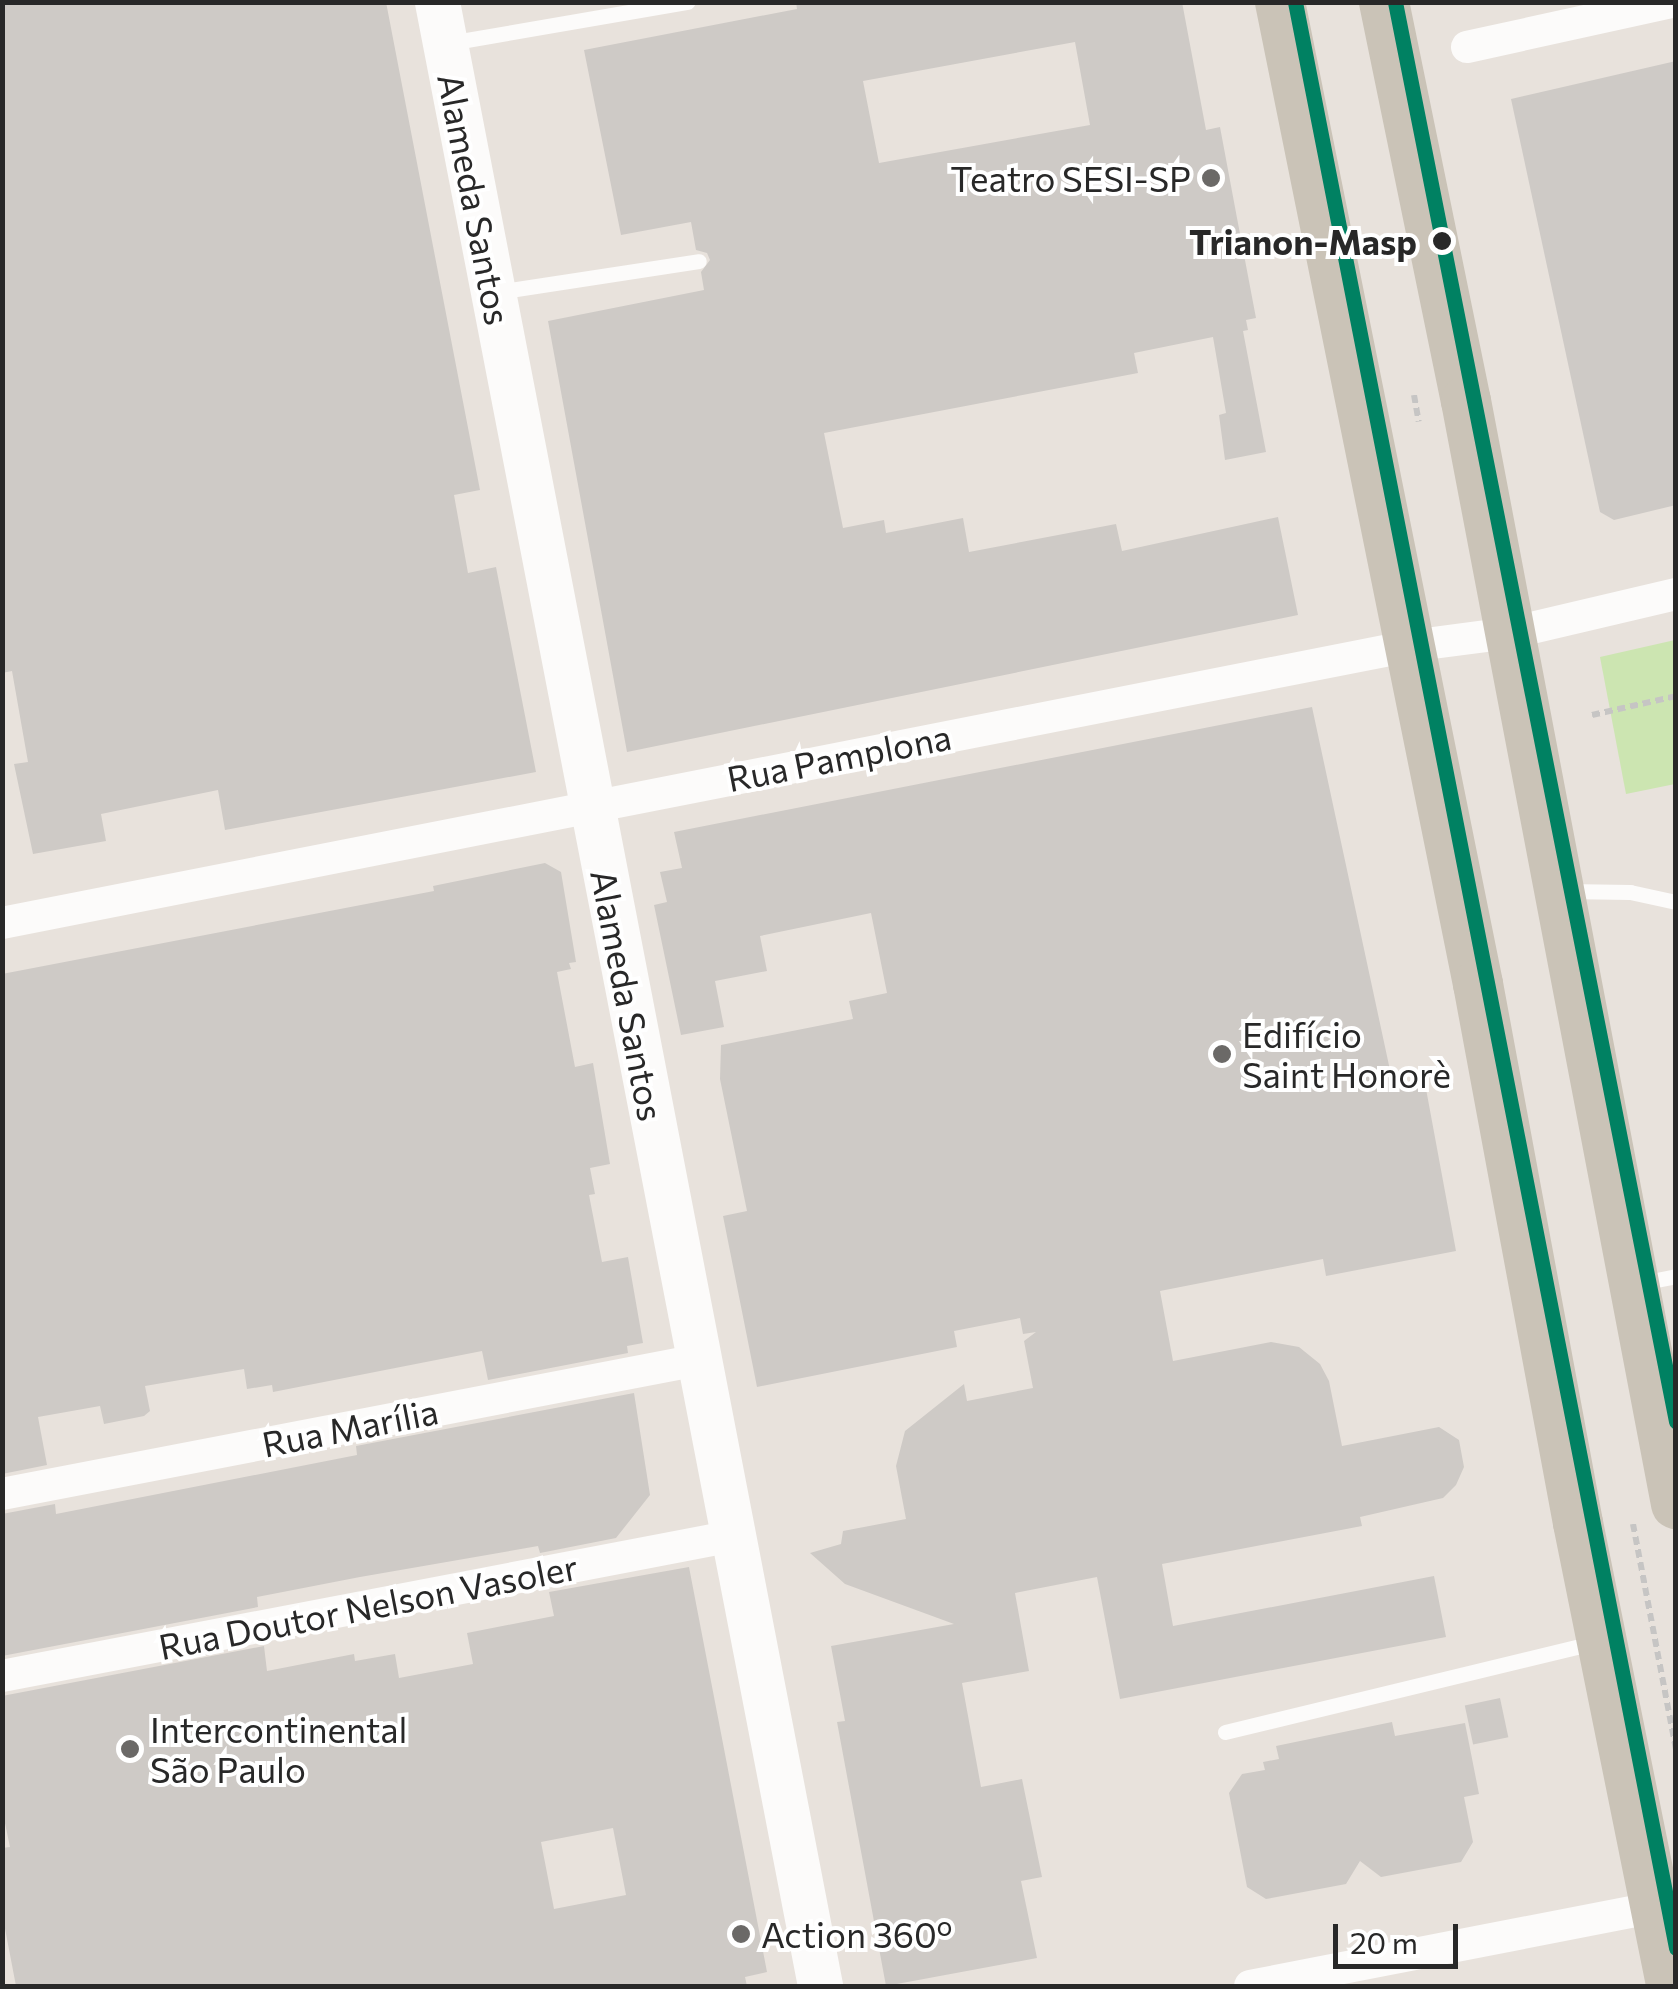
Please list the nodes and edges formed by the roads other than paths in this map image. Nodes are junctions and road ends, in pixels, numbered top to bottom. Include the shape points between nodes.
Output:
1 (687, 2) edge
2 (1280, 2) edge
3 (1384, 2) edge
4 (1672, 2) edge
5 (441, 23) edge
6 (1467, 47) dead end
7 (698, 261) dead end
8 (493, 292) junction
9 (1676, 594) edge
10 (1510, 633) junction
11 (1410, 646) junction
12 (592, 806) junction
13 (1561, 891) junction
14 (1676, 902) edge
15 (2, 923) edge
16 (1654, 1280) edge
17 (698, 1360) junction
18 (2, 1494) edge
19 (1676, 1504) edge
20 (733, 1536) junction
21 (1602, 1641) junction
22 (2, 1676) edge
23 (1225, 1732) dead end
24 (1666, 1905) edge
25 (820, 1986) edge
26 (1250, 1986) edge
27 (1671, 1986) edge

1 - 5 lane
2 - 11 main road
3 - 10 main road
4 - 6 street
5 - 8 street, Alameda Santos
7 - 8 lane
8 - 12 street, Alameda Santos
9 - 10 street, Rua Pamplona
10 - 11 street, Rua Pamplona
10 - 13 main road
11 - 12 street, Rua Pamplona
11 - 21 main road
12 - 15 street, Rua Pamplona
12 - 17 street, Alameda Santos
13 - 14 lane via 1630,892
13 - 16 main road
16 - 19 main road
17 - 18 street, Rua Marília
17 - 20 street, Alameda Santos
20 - 22 street, Rua Doutor Nelson Vasoler
20 - 25 street, Alameda Santos
21 - 23 lane
21 - 24 main road
24 - 26 street
24 - 27 main road

